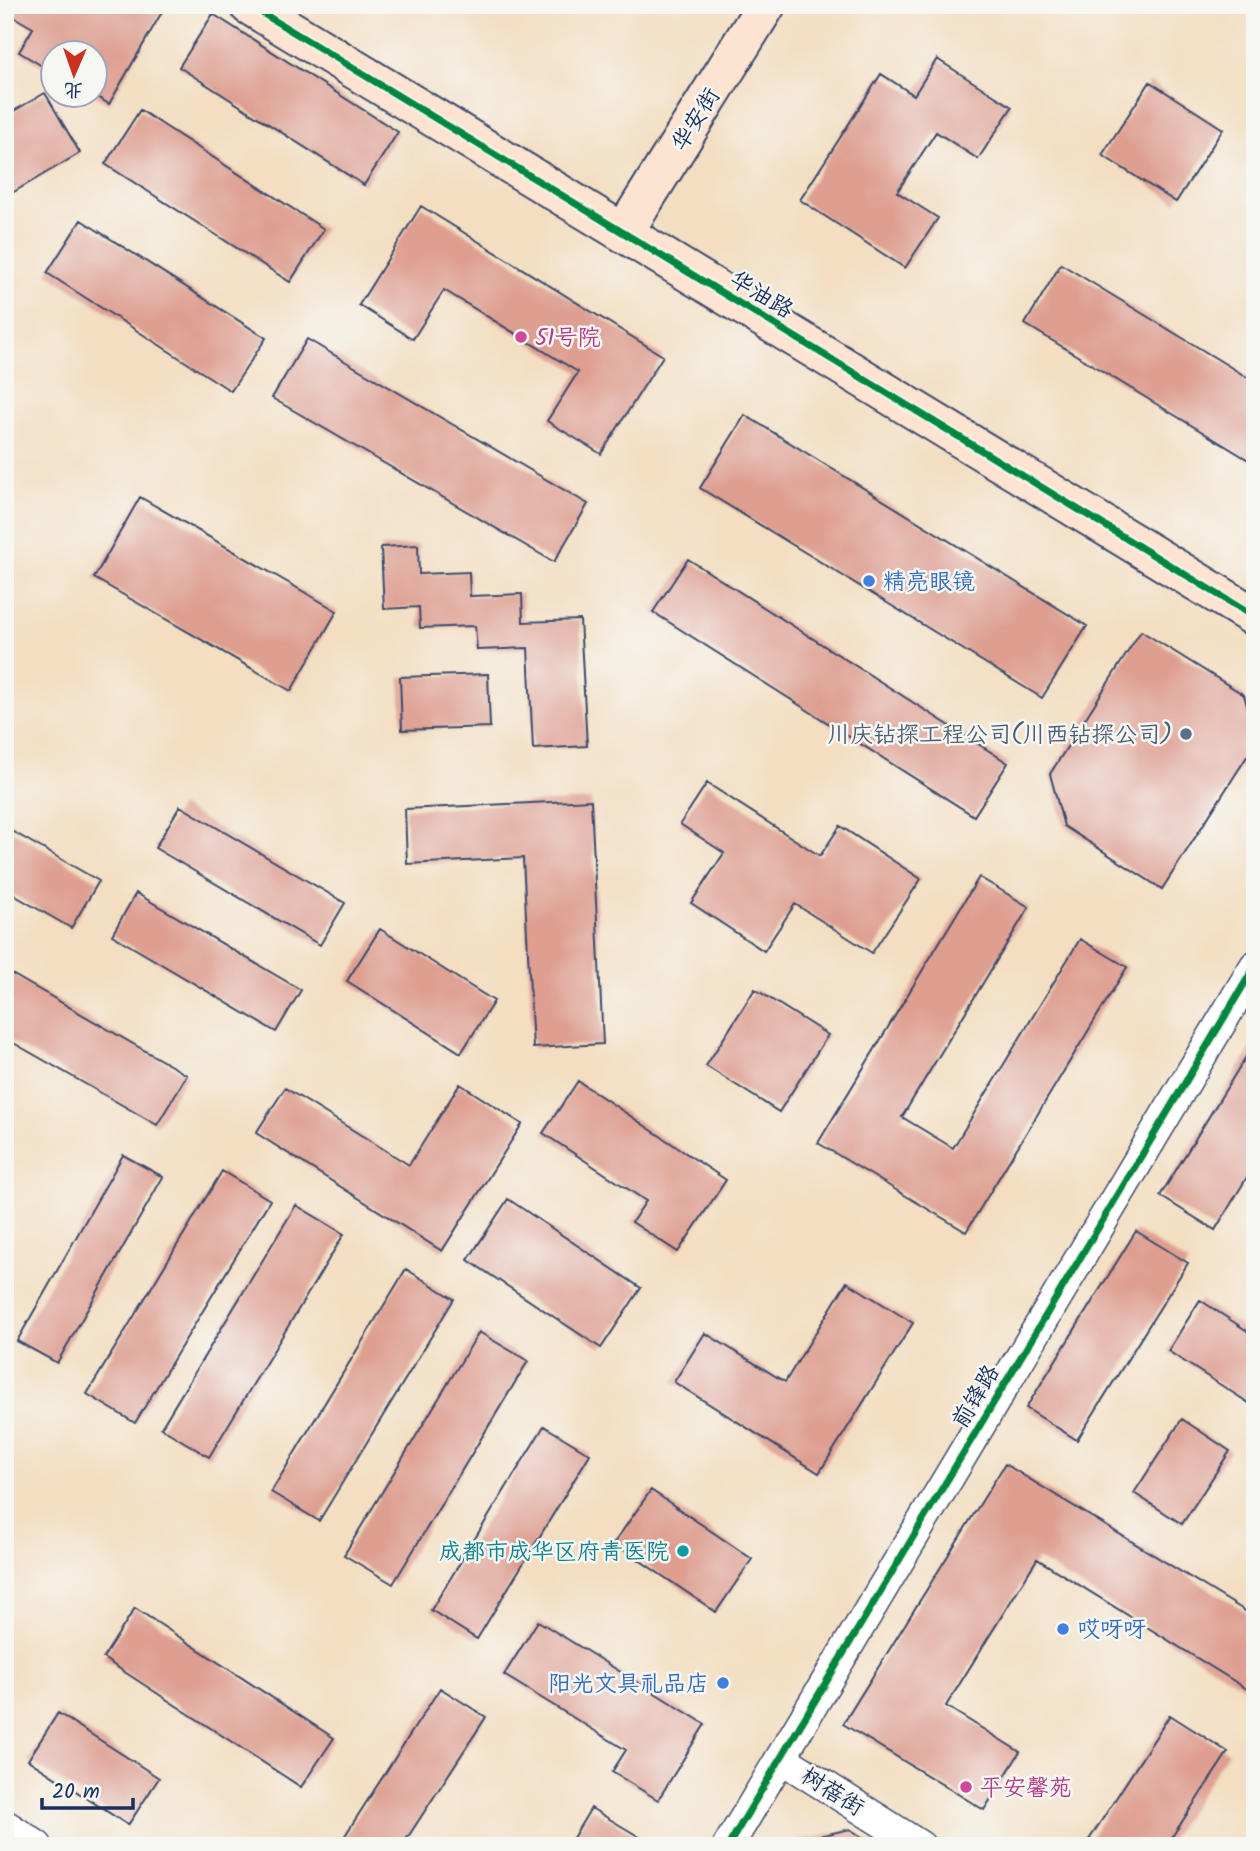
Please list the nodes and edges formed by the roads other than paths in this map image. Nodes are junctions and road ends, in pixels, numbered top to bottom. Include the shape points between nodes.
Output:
1 (249, 5) edge
2 (766, 5) edge
3 (624, 232) junction
4 (1255, 617) edge
5 (1255, 966) edge
6 (780, 1758) junction
7 (5, 1825) edge
8 (37, 1846) edge
9 (728, 1846) edge
10 (920, 1846) edge

1 - 3 street, 华油路
2 - 3 street, 华安街
3 - 4 street, 华油路
5 - 6 street, 前锋路
6 - 9 street, 前锋路
6 - 10 street, 树蓓街
7 - 8 street

